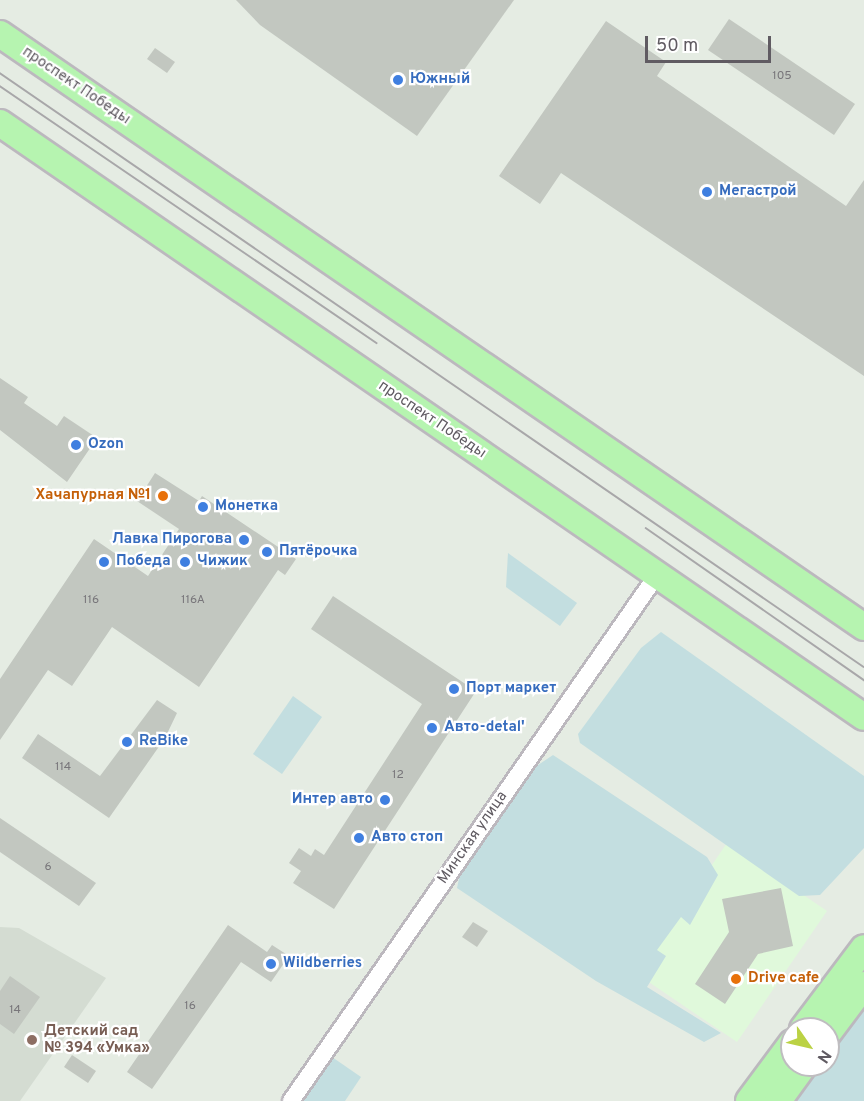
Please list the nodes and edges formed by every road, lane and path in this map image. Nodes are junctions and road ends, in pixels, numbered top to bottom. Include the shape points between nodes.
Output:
1 (0, 34) edge
2 (0, 123) edge
3 (657, 575) junction
4 (864, 627) edge
5 (864, 717) edge
6 (864, 948) edge
7 (864, 985) edge
8 (812, 1017) edge
9 (840, 1017) edge
10 (780, 1059) edge
11 (795, 1077) edge
12 (291, 1101) edge
13 (749, 1101) edge
14 (778, 1101) edge

1 - 4 main road, проспект Победы
2 - 3 main road, проспект Победы
3 - 5 main road, проспект Победы
3 - 12 street, Минская улица
6 - 8 main road
7 - 9 main road
10 - 13 main road
11 - 14 main road

